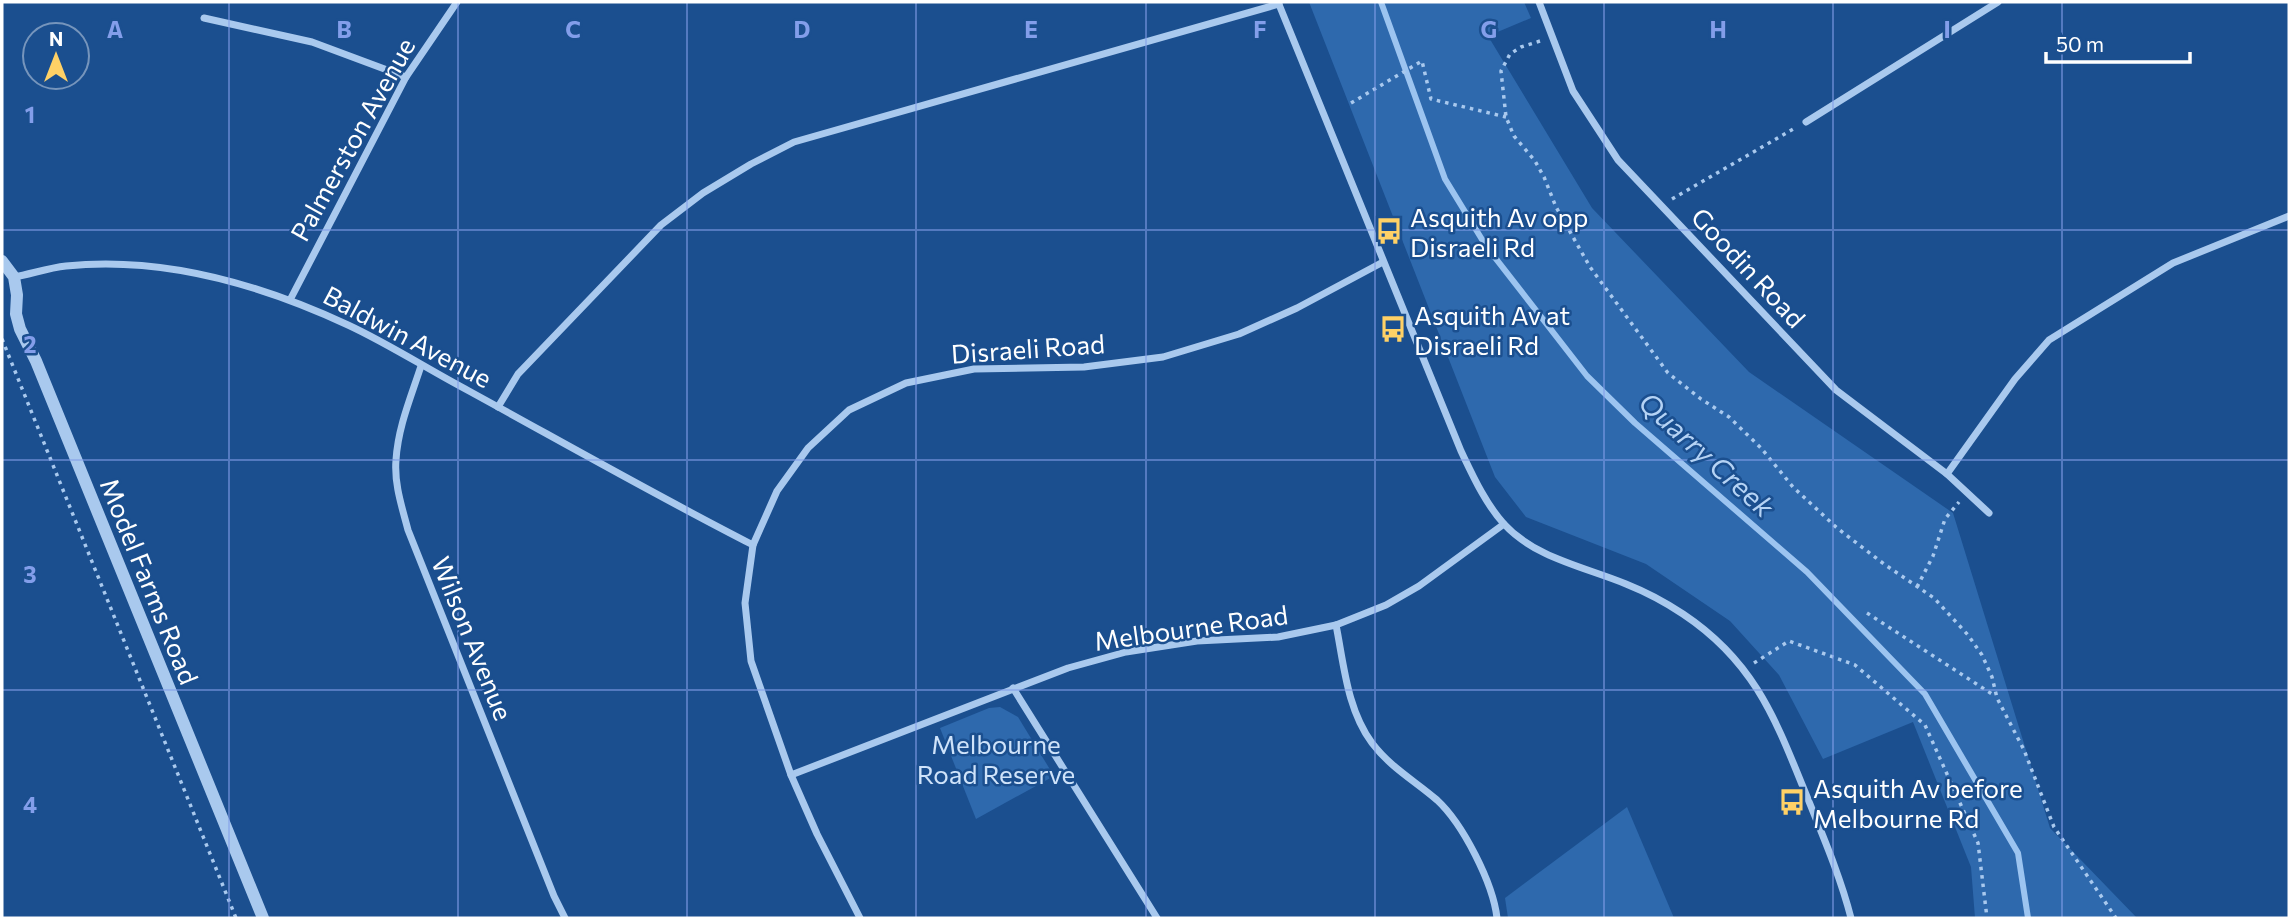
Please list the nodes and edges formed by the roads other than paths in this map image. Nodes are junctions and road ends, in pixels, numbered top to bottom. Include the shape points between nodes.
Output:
1 (457, 2) edge
2 (1539, 2) edge
3 (1998, 2) edge
4 (1278, 3) edge
5 (204, 19) dead end
6 (406, 77) junction
7 (1806, 122) road end
8 (2289, 216) edge
9 (2, 261) edge
10 (1383, 261) junction
11 (14, 277) junction
12 (290, 300) junction
13 (421, 366) junction
14 (498, 407) junction
15 (1947, 474) junction
16 (1989, 513) dead end
17 (1504, 524) junction
18 (753, 545) junction
19 (1336, 625) junction
20 (1013, 688) junction
21 (791, 775) junction
22 (263, 918) edge
23 (565, 918) edge
24 (860, 918) edge
25 (1157, 918) edge
26 (1497, 918) edge
27 (1851, 918) edge

1 - 6 street, Palmerston Avenue
2 - 15 street, Goodin Road via 1573,91 1618,160 1836,390
3 - 7 street
4 - 10 street
4 - 14 street via 794,142 751,164 661,225 518,374
5 - 6 street via 312,42
6 - 12 street, Palmerston Avenue
8 - 15 street via 2172,263 2049,340
9 - 11 street
10 - 17 street via 1461,451
10 - 18 street, Disraeli Road via 1239,334 1163,357 1084,367 974,369 905,383 849,410 808,448 777,491
11 - 12 street, Baldwin Avenue via 64,266 112,264 230,280
11 - 22 street, Model Farms Road via 20,329
12 - 13 street, Baldwin Avenue via 350,326
13 - 14 street, Baldwin Avenue
13 - 23 street, Wilson Avenue via 397,450 401,506
14 - 18 street, Baldwin Avenue
15 - 16 street, Goodin Road
17 - 19 street, Melbourne Road via 1419,586 1387,605
17 - 27 street via 1545,552 1648,594 1712,635 1733,657 1774,716
18 - 21 street, Disraeli Road via 745,603 751,661
19 - 20 street, Melbourne Road via 1278,637 1197,641 1126,652
19 - 26 street via 1357,716 1372,743 1393,766 1457,822 1490,888
20 - 21 street, Melbourne Road
20 - 25 street
21 - 24 street, Disraeli Road

